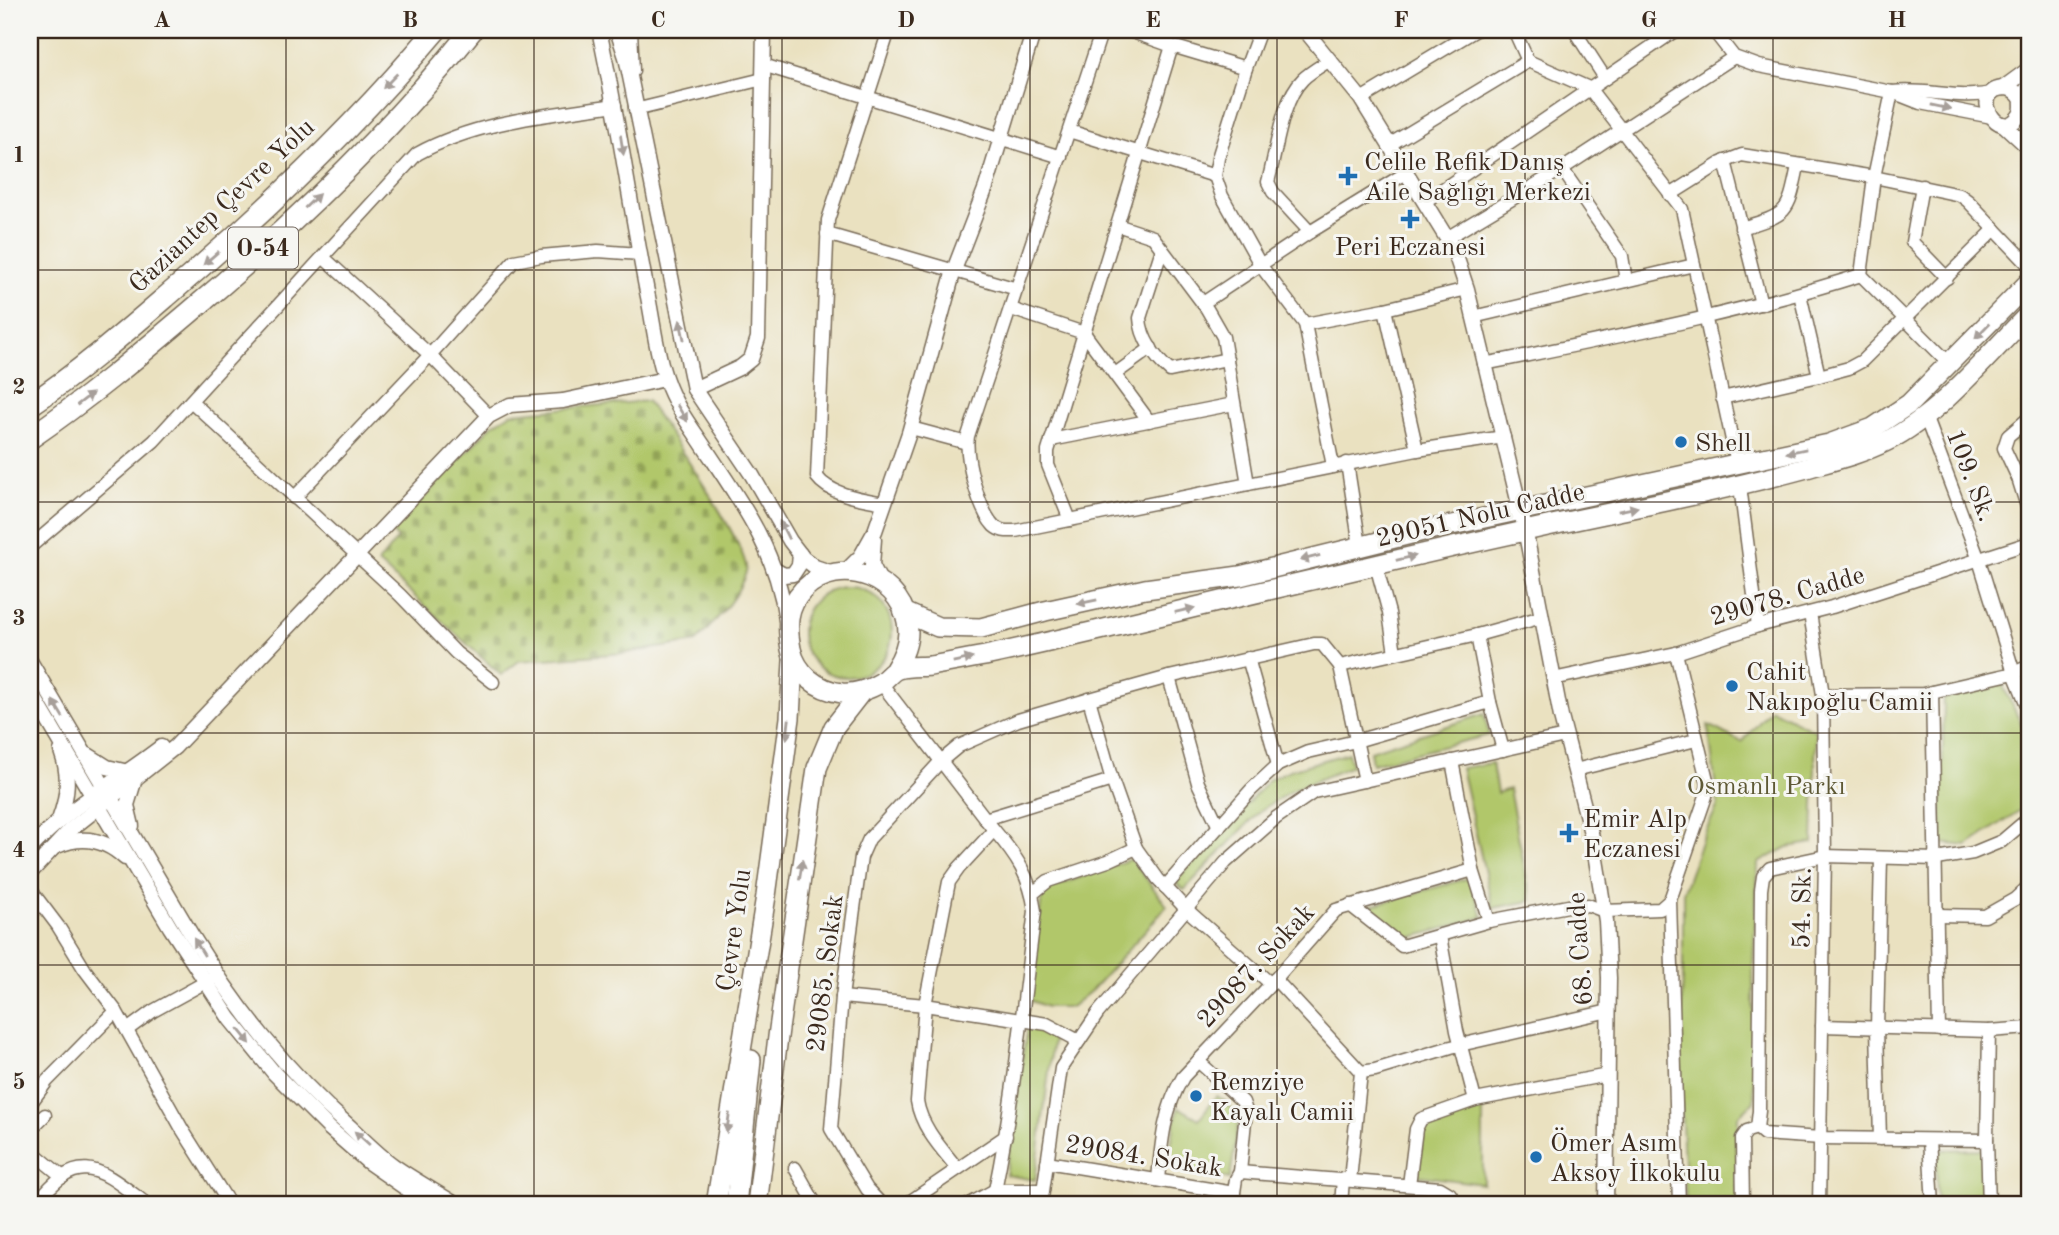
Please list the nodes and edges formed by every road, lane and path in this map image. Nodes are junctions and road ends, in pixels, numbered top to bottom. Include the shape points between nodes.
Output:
1 (436, 30) edge
2 (472, 30) edge
3 (599, 30) edge
4 (618, 30) edge
5 (631, 30) edge
6 (764, 30) edge
7 (889, 30) edge
8 (1034, 30) edge
9 (1102, 30) edge
10 (1127, 30) edge
11 (1260, 30) edge
12 (1476, 30) edge
13 (1514, 30) edge
14 (1574, 30) edge
15 (1676, 30) edge
16 (1713, 30) edge
17 (1312, 32) edge
18 (1172, 46) junction
19 (1734, 57) junction
20 (1330, 60) junction
21 (1528, 61) junction
22 (1246, 68) junction
23 (2029, 69) edge
24 (763, 72) junction
25 (1605, 78) junction
26 (2029, 86) edge
27 (1589, 88) junction
28 (1998, 91) junction
29 (1892, 92) junction
30 (868, 97) junction
31 (1361, 99) junction
32 (2022, 100) junction
33 (615, 105) junction
34 (635, 110) junction
35 (2019, 117) junction
36 (1997, 120) junction
37 (2029, 129) edge
38 (1620, 130) junction
39 (1069, 131) junction
40 (1001, 140) junction
41 (1389, 145) junction
42 (2029, 148) edge
43 (1139, 155) junction
44 (1060, 157) junction
45 (1725, 162) junction
46 (1798, 166) junction
47 (1562, 169) junction
48 (1406, 173) junction
49 (1215, 176) junction
50 (1874, 177) junction
51 (1922, 186) junction
52 (1670, 195) junction
53 (1424, 202) junction
54 (1117, 225) junction
55 (1741, 228) junction
56 (1995, 229) junction
57 (1310, 232) junction
58 (827, 234) junction
59 (1447, 238) junction
60 (1162, 249) junction
61 (640, 254) junction
62 (323, 257) junction
63 (1694, 265) junction
64 (2029, 265) edge
65 (1261, 266) junction
66 (954, 270) junction
67 (1861, 275) junction
68 (1947, 278) junction
69 (1626, 281) junction
70 (2029, 282) edge
71 (1017, 289) junction
72 (1466, 289) junction
73 (1800, 294) junction
74 (1203, 303) junction
75 (1761, 304) junction
76 (1011, 309) junction
77 (1385, 309) junction
78 (1473, 317) junction
79 (1705, 318) junction
80 (2028, 318) edge
81 (1905, 320) junction
82 (1305, 324) junction
83 (1084, 333) junction
84 (1151, 348) junction
85 (430, 355) junction
86 (1227, 359) junction
87 (1484, 364) junction
88 (1950, 364) junction
89 (1115, 374) junction
90 (1819, 376) junction
91 (665, 379) junction
92 (694, 389) junction
93 (1722, 398) junction
94 (191, 401) junction
95 (1234, 404) junction
96 (30, 405) edge
97 (489, 416) junction
98 (1925, 416) junction
99 (2029, 418) edge
100 (1149, 421) junction
101 (911, 428) junction
102 (1504, 437) junction
103 (30, 438) edge
104 (1052, 440) junction
105 (967, 443) junction
106 (1417, 450) junction
107 (1347, 463) junction
108 (1737, 463) junction
109 (1333, 466) junction
110 (2023, 476) edge
111 (1248, 484) junction
112 (1740, 486) junction
113 (294, 498) junction
114 (885, 503) junction
115 (1520, 510) junction
116 (2029, 513) edge
117 (1070, 520) junction
118 (1525, 529) junction
119 (875, 531) junction
120 (2029, 543) edge
121 (1360, 546) junction
122 (30, 547) edge
123 (800, 554) junction
124 (356, 555) junction
125 (1979, 560) junction
126 (1377, 565) junction
127 (775, 570) junction
128 (840, 572) junction
129 (880, 581) junction
130 (904, 612) junction
131 (1810, 613) junction
132 (1542, 617) junction
133 (787, 624) junction
134 (1758, 626) junction
135 (1477, 635) junction
136 (1395, 653) junction
137 (1676, 653) junction
138 (1248, 658) junction
139 (30, 661) edge
140 (793, 661) junction
141 (1340, 666) junction
142 (2029, 666) edge
143 (2014, 673) junction
144 (888, 676) junction
145 (1169, 677) junction
146 (1553, 679) junction
147 (493, 682) dead end
148 (30, 685) edge
149 (862, 691) junction
150 (1932, 692) junction
151 (1823, 695) junction
152 (1089, 699) junction
153 (1490, 702) junction
154 (2029, 710) edge
155 (50, 725) junction
156 (1566, 736) junction
157 (1696, 740) junction
158 (1356, 741) junction
159 (81, 747) junction
160 (1503, 750) junction
161 (941, 761) junction
162 (1452, 761) junction
163 (1278, 765) junction
164 (1574, 770) junction
165 (131, 776) junction
166 (1112, 780) junction
167 (1365, 781) junction
168 (101, 796) junction
169 (2029, 818) edge
170 (985, 819) junction
171 (58, 821) junction
172 (1219, 827) junction
173 (994, 830) junction
174 (772, 843) junction
175 (1136, 848) junction
176 (30, 849) edge
177 (47, 853) junction
178 (1825, 856) junction
179 (1881, 858) junction
180 (1937, 859) junction
181 (136, 870) junction
182 (1473, 870) junction
183 (30, 873) edge
184 (158, 881) junction
185 (2029, 886) edge
186 (1166, 887) junction
187 (30, 889) edge
188 (1032, 894) junction
189 (1670, 900) junction
190 (1350, 905) junction
191 (1186, 909) junction
192 (1604, 911) junction
193 (1938, 915) junction
194 (1489, 921) junction
195 (1440, 936) junction
196 (211, 979) junction
197 (1273, 982) junction
198 (842, 997) junction
199 (925, 1005) junction
200 (116, 1011) junction
201 (1609, 1011) junction
202 (1021, 1020) junction
203 (1822, 1027) junction
204 (1877, 1028) junction
205 (2029, 1028) edge
206 (127, 1030) junction
207 (1939, 1030) junction
208 (1989, 1031) junction
209 (1079, 1041) junction
210 (1461, 1045) junction
211 (1198, 1061) junction
212 (1361, 1072) junction
213 (1608, 1075) junction
214 (1475, 1100) junction
215 (30, 1104) edge
216 (46, 1115) dead end
217 (1757, 1128) junction
218 (30, 1130) edge
219 (1006, 1136) junction
220 (1821, 1138) junction
221 (1880, 1139) junction
222 (1929, 1140) junction
223 (1987, 1140) junction
224 (30, 1150) edge
225 (1047, 1162) junction
226 (795, 1168) dead end
227 (957, 1168) junction
228 (1240, 1172) junction
229 (63, 1178) junction
230 (1347, 1179) junction
231 (1158, 1180) junction
232 (1409, 1185) junction
233 (995, 1190) junction
234 (1043, 1191) junction
235 (1233, 1199) edge
236 (756, 1201) edge
237 (35, 1205) edge
238 (148, 1205) edge
239 (229, 1205) edge
240 (430, 1205) edge
241 (457, 1205) edge
242 (716, 1205) edge
243 (736, 1205) edge
244 (816, 1205) edge
245 (882, 1205) edge
246 (905, 1205) edge
247 (968, 1205) edge
248 (1041, 1205) edge
249 (1340, 1205) edge
250 (1457, 1205) edge
251 (1606, 1205) edge
252 (1679, 1205) edge
253 (1743, 1205) edge
254 (1819, 1205) edge
255 (1933, 1205) edge
256 (1989, 1205) edge

1 -> 96 highway, Gaziantep Çevre Yolu / O-54 via 232,239 94,357
103 -> 2 highway, O-54 via 112,379 248,262 393,120
3 - 33 street
4 - 34 street
5 - 34 street
6 - 24 street
7 - 30 street
8 - 40 street
9 - 39 street
10 - 18 street
11 - 22 street
12 - 31 street
13 - 21 street
14 - 25 street
15 - 25 street
16 - 19 street
17 - 20 street, 68. Cadde
18 - 22 street
18 - 43 street
19 - 29 street
19 - 38 street
20 - 31 street, 68. Cadde
20 - 57 street via 1295,89 1268,182
21 - 27 street
21 - 41 street
22 - 49 street
23 - 28 street
24 - 30 street
24 - 34 street
24 - 92 street via 758,338 751,359 741,367
25 - 27 street
26 - 32 street
27 - 38 street
27 - 53 street
28 - 29 street via 1958,96
28 - 32 street via 2015,91
28 - 36 street via 1987,103
29 -> 36 street
29 - 50 street
30 - 40 street
30 - 58 street
31 - 41 street, 68. Cadde
32 - 35 street
33 -> 61 street
33 - 62 street via 522,119 444,139 417,154
92 -> 34 street
35 - 36 street
35 - 37 street
36 - 42 street
38 - 47 street
38 - 52 street
39 - 43 street
39 - 44 street
40 - 44 street
40 - 66 street
41 - 48 street, 68. Cadde
43 - 49 street
43 - 54 street
44 - 71 street
45 - 46 street via 1742,155
45 - 52 street
45 - 55 street
46 - 50 street
46 - 55 street via 1791,201 1782,213
47 - 59 street
47 - 69 street via 1622,256
48 - 53 street, 68. Cadde
48 - 57 street
49 - 65 street
50 - 51 street
50 - 67 street
51 - 56 street via 1959,195
51 - 68 street via 1912,242
52 - 63 street via 1682,209
53 - 59 street, 68. Cadde
54 - 60 street via 1153,237
54 - 83 street
55 - 75 street
56 - 64 street
56 - 68 street
57 - 65 street
58 - 66 street
58 - 114 street via 817,477 822,484
59 - 72 street, 68. Cadde
60 - 74 street
60 - 84 street via 1140,318 1140,330
61 - 85 street via 598,251 514,261
61 - 91 street
62 - 85 street
62 - 94 street
63 - 69 street
63 - 79 street
65 - 74 street
65 - 82 street
66 - 71 street
66 - 101 street
67 - 73 street
67 - 81 street
68 - 81 street
69 - 78 street
70 -> 88 main road, 29051 Nolu Cadde
71 - 76 street
72 - 77 street
72 - 78 street, 68. Cadde
73 - 75 street
73 - 90 street
74 - 86 street via 1223,337
75 - 79 street
76 - 83 street
76 - 105 street
77 - 82 street
77 - 106 street
78 - 87 street, 68. Cadde
79 - 87 street
79 - 93 street
80 - 98 main road, 29051 Nolu Cadde
81 - 88 street
81 - 90 street via 1863,360
82 - 109 street
83 - 89 street
83 - 104 street
84 - 86 street via 1170,371
84 - 89 street
85 - 97 street
85 - 113 street
86 - 95 street
87 - 102 street, 68. Cadde
88 -> 108 main road, 29051 Nolu Cadde via 1909,404 1872,428 1829,444
89 - 100 street
90 - 93 street
91 - 97 street via 563,401 510,405
91 -> 127 street via 754,521
123 -> 92 street
93 - 108 street
94 - 113 street
94 - 122 street via 154,441
95 - 100 street
95 - 111 street
97 - 124 street
98 - 112 main road, 29051 Nolu Cadde via 1888,441
98 - 125 street, 109. Sk.
99 - 110 street via 2004,448
100 - 104 street
101 - 105 street
101 - 114 street
102 - 106 street
102 - 115 street, 68. Cadde
104 - 117 street via 1048,465
105 - 117 street via 978,496 993,525 1002,531 1016,531
106 - 107 street
107 - 109 street
107 - 121 street
108 - 115 main road, 29051 Nolu Cadde
109 - 111 street
110 - 116 street
111 - 117 street
118 -> 112 main road, 29051 Nolu Cadde
112 - 134 street
113 - 124 street
114 - 119 street
115 - 118 street, 68. Cadde
115 - 121 main road, 29051 Nolu Cadde
126 -> 118 main road, 29051 Nolu Cadde
118 - 132 street, 68. Cadde
119 - 128 street via 861,556
119 - 129 street via 872,565
120 - 125 street, 29078. Cadde
121 -> 130 main road, 29051 Nolu Cadde via 1240,576 1145,589 981,628 938,627
123 - 127 street via 793,574
123 - 128 street via 815,567
124 - 147 street via 456,653
124 - 165 street via 197,723
125 - 131 street, 29078. Cadde
125 - 143 street, 109. Sk.
126 - 136 street
144 -> 126 main road, 29051 Nolu Cadde
127 - 133 street
128 - 129 main road
128 - 133 main road via 816,579 802,591
129 - 130 main road via 895,594
130 - 144 main road via 905,652
131 - 134 street, 29078. Cadde
131 - 151 street, 54. Sk.
132 - 135 street
132 - 146 street, 68. Cadde
133 - 140 main road
134 - 137 street, 29078. Cadde
135 - 136 street
135 - 153 street
136 - 141 street
137 - 146 street, 29078. Cadde
137 - 157 street
138 - 141 street, 29085. Sokak via 1322,644
138 - 145 street, 29085. Sokak
138 - 163 street
159 -> 139 street
140 - 149 main road, 29051 Nolu Cadde via 822,688
140 -> 174 main road, Çevre Yolu
141 - 158 street
142 - 143 street
143 - 150 street
143 - 154 street, 109. Sk.
144 - 149 main road, 29051 Nolu Cadde
144 - 161 street
145 - 152 street, 29085. Sokak
145 - 172 street via 1198,783
146 - 156 street, 68. Cadde
148 - 155 street
236 -> 149 main road via 817,768 834,727
150 - 151 street
150 - 180 street
151 - 178 street, 54. Sk.
152 - 161 street, 29085. Sokak via 1018,720 959,746
152 - 166 street
153 - 158 street
153 - 160 street
155 - 168 street
155 - 171 street via 67,775 66,801
156 - 160 street
156 - 164 street, 68. Cadde
157 - 164 street
157 - 189 street via 1708,784
158 - 163 street via 1308,751
158 - 167 street
159 - 165 street via 107,767
159 - 168 street
160 - 162 street
161 - 170 street
161 - 198 street, 29085. Sokak via 869,839 861,857
162 - 167 street
162 - 182 street
163 - 172 street
164 - 192 street, 68. Cadde via 1593,841
165 - 168 street
165 - 184 street via 129,817
166 - 170 street
166 - 175 street
167 - 191 street via 1314,792 1276,818 1226,862
168 - 171 street
168 - 177 street
168 - 181 street
168 - 184 street
169 - 180 street via 2001,841 1973,853
170 - 173 street
171 - 176 street
172 - 186 street
173 - 188 street via 1022,867
173 - 199 street via 949,882
174 -> 242 main road, Çevre Yolu
174 - 243 main road
175 - 186 street
175 - 188 street via 1048,881
177 - 181 street via 70,841 96,840 118,851
177 - 183 street
178 - 179 street
178 - 203 street, 54. Sk.
178 - 217 street via 1770,868 1763,876
179 - 180 street
179 - 204 street
180 - 193 street
181 - 196 street
182 - 190 street, 29087. Sokak
182 - 194 street
196 -> 184 street
185 - 193 street via 1985,916
186 - 191 street
187 - 200 street
188 - 202 street
189 - 192 street via 1660,909
189 - 252 street
190 - 195 street via 1402,946
190 - 197 street, 29087. Sokak via 1336,910
191 - 197 street
191 - 209 street
192 - 194 street via 1588,905 1568,906
192 - 201 street, 68. Cadde
193 - 207 street
194 - 195 street
195 - 210 street
196 - 206 street
196 -> 240 street via 230,1019 274,1073 368,1162
241 -> 196 street via 392,1164 329,1109
197 - 211 street, 29087. Sokak
197 - 212 street
198 - 199 street
198 - 245 street, 29085. Sokak via 831,1129 867,1189
199 - 202 street
199 - 227 street via 919,1115
200 - 206 street
200 - 215 street via 47,1080
201 - 210 street
201 - 213 street, 68. Cadde
202 - 209 street via 1047,1024
202 - 219 street
203 - 204 street
203 - 220 street, 54. Sk.
204 - 207 street
204 - 221 street
205 - 208 street
206 - 239 street
207 - 208 street
208 - 223 street
209 - 225 street via 1061,1068
210 - 212 street
210 - 214 street
211 - 228 street via 1243,1102
211 - 231 street, 29087. Sokak via 1172,1095
212 - 230 street
213 - 214 street
213 - 251 street, 68. Cadde
214 - 232 street via 1421,1119
216 - 218 street
217 - 220 street via 1764,1134
217 - 253 street via 1742,1138
219 - 227 street
219 - 233 street
220 - 221 street
220 - 254 street, 54. Sk.
221 - 222 street
222 - 223 street
222 - 255 street
223 - 256 street
224 - 229 street
225 - 231 street, 29084. Sokak
225 - 234 street
226 - 244 street
227 - 246 street
228 - 230 street
228 - 235 street
229 - 237 street
229 - 238 street via 81,1169 98,1170
230 - 232 street
230 - 249 street
231 - 235 street, 29084. Sokak
232 - 250 street via 1440,1188
233 - 234 street
233 - 247 street
234 - 248 street

